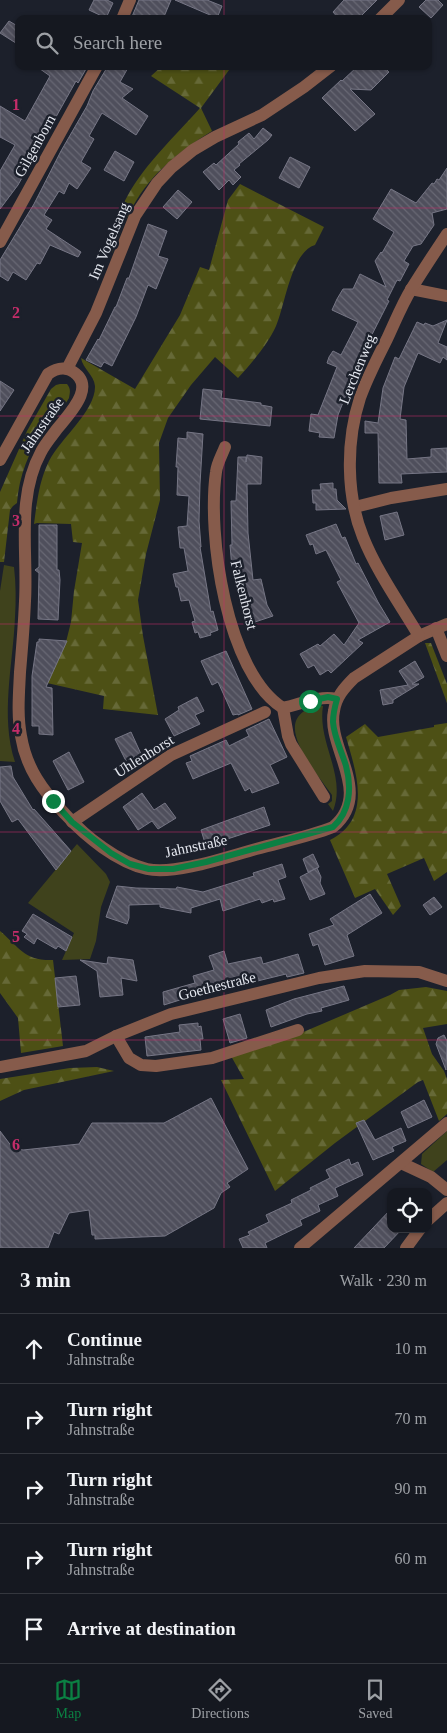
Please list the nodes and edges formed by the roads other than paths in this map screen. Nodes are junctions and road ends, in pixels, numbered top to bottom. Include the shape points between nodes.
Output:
1 (130, 0) edge
2 (399, 0) edge
3 (124, 15) edge
4 (384, 15) edge
5 (95, 70) edge
6 (326, 70) edge
7 (447, 234) edge
8 (0, 242) edge
9 (411, 289) junction
10 (447, 296) edge
11 (67, 369) junction
12 (225, 447) dead end
13 (0, 460) edge
14 (447, 489) edge
15 (355, 507) junction
16 (442, 626) edge
17 (418, 636) junction
18 (447, 656) edge
19 (337, 699) junction
20 (283, 708) junction
21 (264, 712) dead end
22 (324, 797) dead end
23 (72, 822) junction
24 (447, 981) edge
25 (298, 1030) dead end
26 (116, 1036) junction
27 (0, 1067) edge
28 (447, 1123) edge
29 (401, 1163) junction
30 (447, 1190) edge
31 (447, 1203) edge
32 (432, 1216) edge
33 (417, 1233) edge
34 (300, 1248) edge
35 (406, 1248) edge

1 - 3 street
2 - 4 street
5 - 8 street, Gilgenborn
6 - 11 street, Im Vogelsang via 262,115 193,150 167,172 134,216 96,312
7 - 9 street, Lerchenweg
9 - 10 street
9 - 15 street, Lerchenweg via 368,378 354,422 351,485
11 - 13 street, Jahnstraße via 56,369 44,378
11 - 23 street, Jahnstraße via 80,380 81,397 41,450 28,490 24,520 25,596 18,720 30,768
12 - 20 street, Falkenhorst via 216,470 214,495 220,578 229,616 244,656 262,688 273,702
14 - 15 street
15 - 17 street, Lerchenweg via 362,536 372,557
16 - 17 street, Jahnstraße
16 - 18 street
17 - 19 street, Jahnstraße via 354,678
19 - 20 street via 319,698
19 - 23 street, Jahnstraße via 333,723 346,767 349,793 344,813 333,827 206,862 159,870 130,864
20 - 22 street via 291,744
21 - 23 street, Uhlenhorst via 171,755
24 - 26 street, Goethestraße via 419,972 365,971 319,978 179,1012
25 - 26 street via 212,1058 156,1066 141,1065 129,1058
26 - 27 street, Goethestraße via 86,1051
28 - 29 street
29 - 30 street via 431,1177
29 - 34 street
31 - 32 street
33 - 35 street

